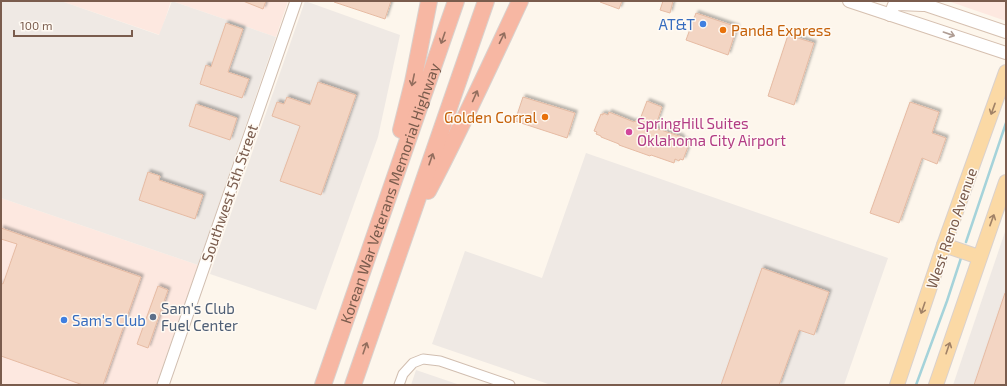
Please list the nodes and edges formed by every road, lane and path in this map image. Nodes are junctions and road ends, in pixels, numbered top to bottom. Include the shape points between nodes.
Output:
1 (296, 1) edge
2 (429, 1) edge
3 (456, 1) edge
4 (486, 1) edge
5 (520, 1) edge
6 (849, 1) edge
7 (914, 1) edge
8 (928, 6) junction
9 (890, 15) junction
10 (1006, 32) edge
11 (1006, 53) edge
12 (1006, 72) edge
13 (1006, 182) edge
14 (404, 235) junction
15 (944, 245) junction
16 (369, 250) junction
17 (979, 257) junction
18 (163, 385) edge
19 (323, 385) edge
20 (353, 385) edge
21 (399, 385) edge
22 (510, 385) edge
23 (897, 385) edge
24 (936, 385) edge

1 - 18 street, Southwest 5th Street
2 -> 16 highway via 408,103
3 -> 16 highway, Korean War Veterans Memorial Highway
14 -> 4 highway, Korean War Veterans Memorial Highway
14 -> 5 highway via 460,130
6 - 9 main road
7 - 8 main road
8 - 9 main road via 898,4 894,6
8 - 10 main road
9 -> 11 main road
12 -> 15 main road, West Reno Avenue
17 -> 13 main road
20 -> 14 highway, Korean War Veterans Memorial Highway
15 - 17 main road
15 -> 23 main road, West Reno Avenue
16 - 19 highway, Korean War Veterans Memorial Highway
24 -> 17 main road
21 - 22 street via 402,374 413,363 423,359 440,361

